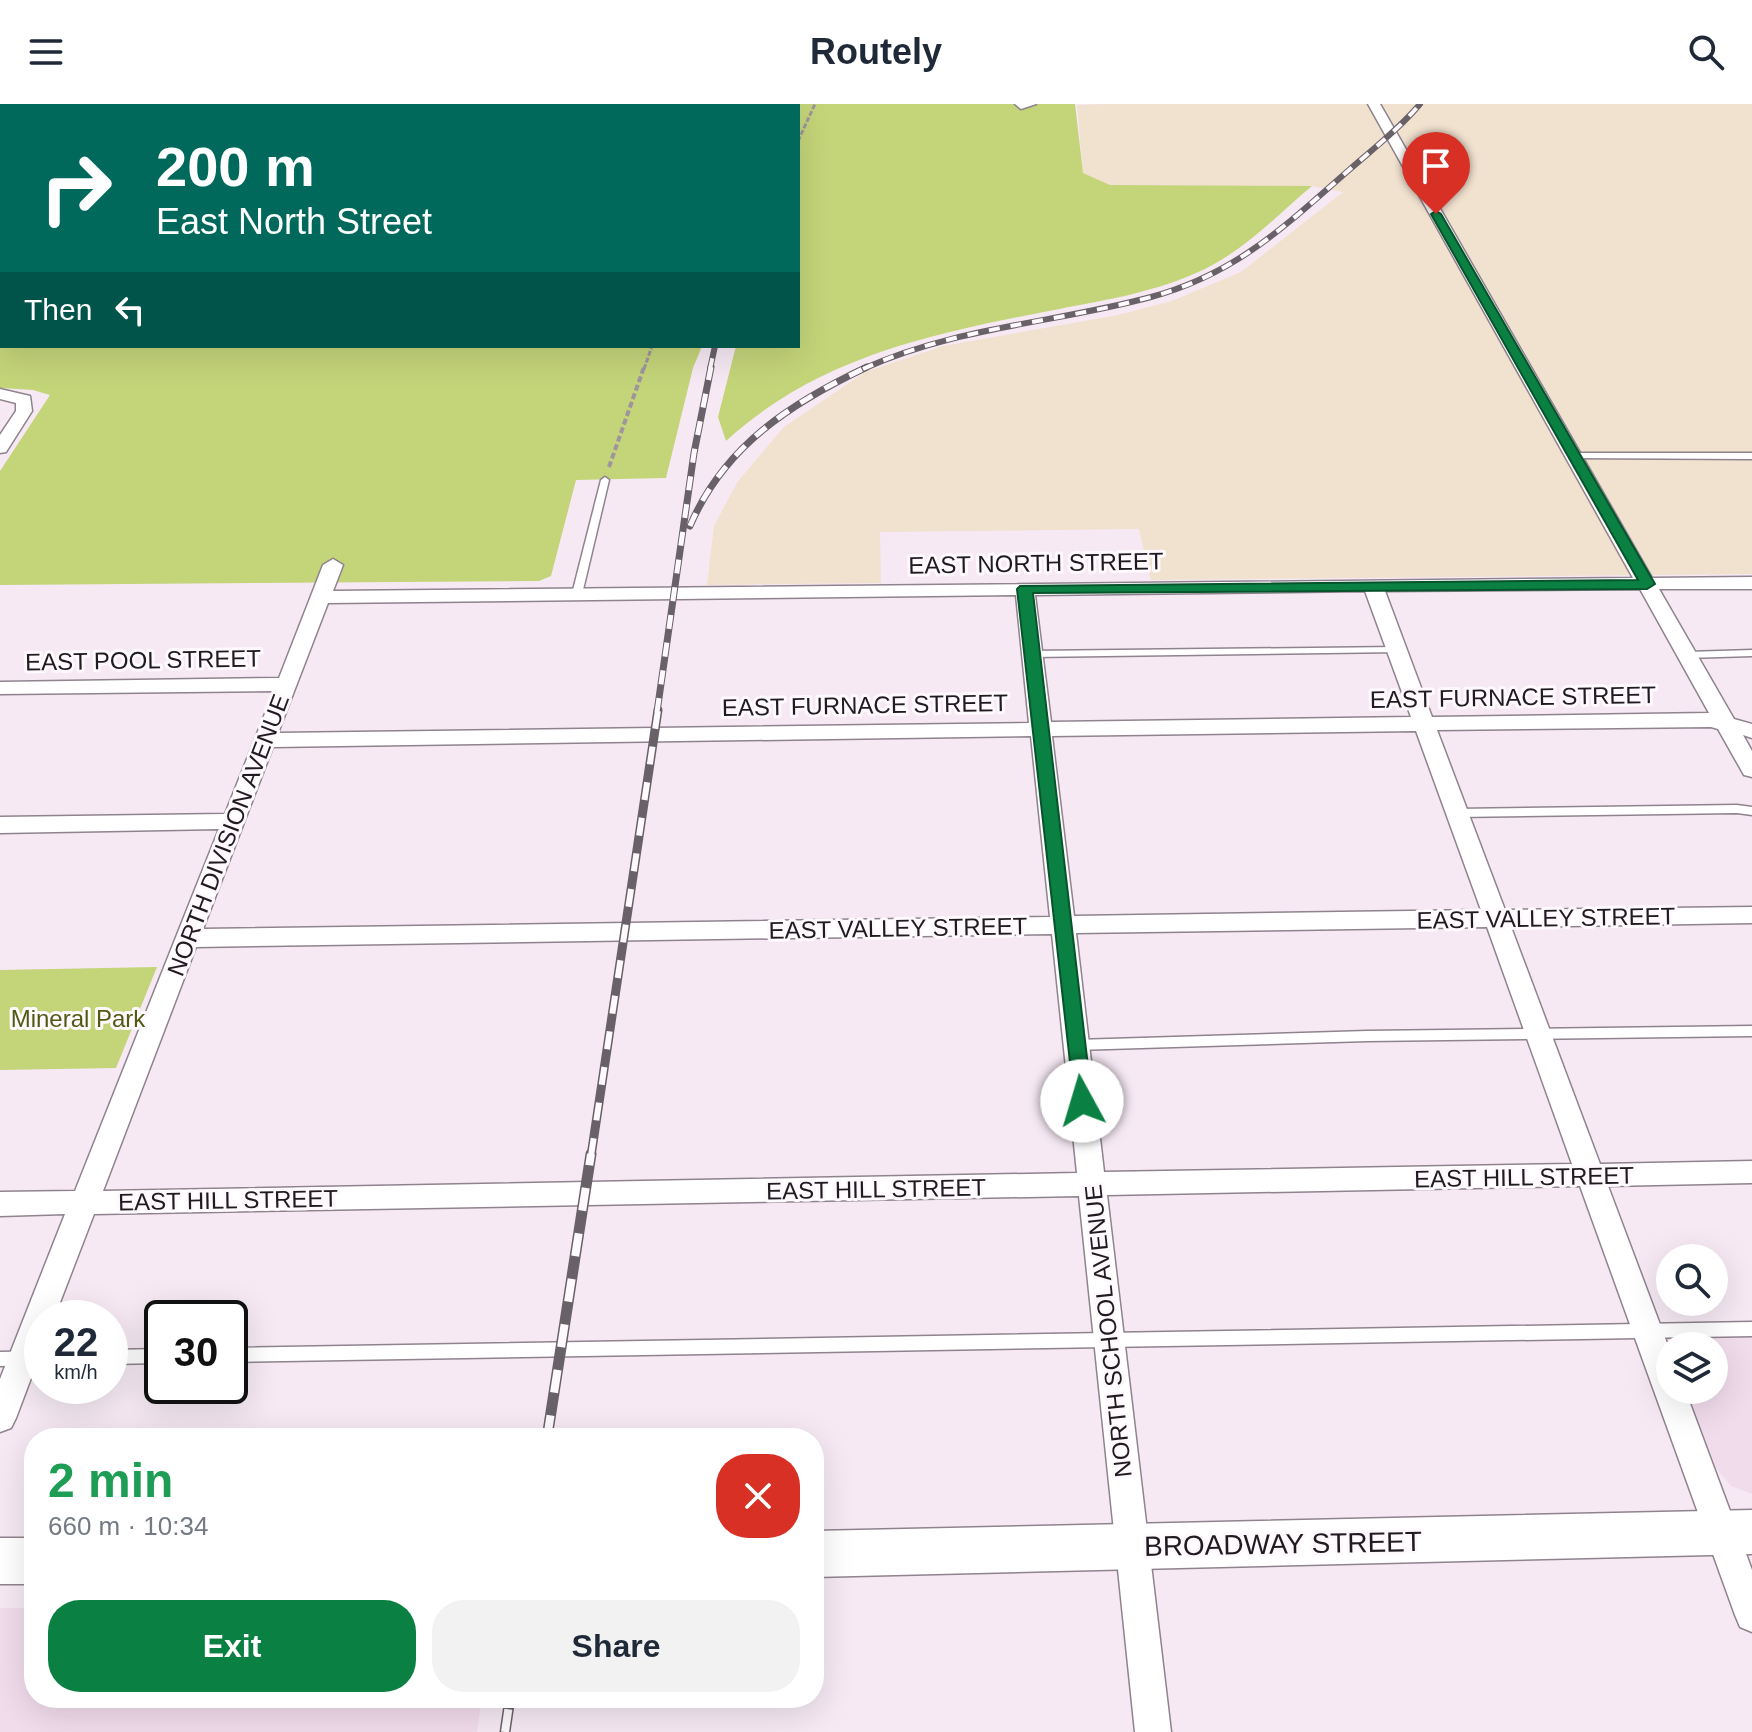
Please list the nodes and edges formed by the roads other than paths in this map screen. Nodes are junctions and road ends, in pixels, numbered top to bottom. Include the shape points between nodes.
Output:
1 (1030, 104) edge
2 (1374, 104) edge
3 (1021, 105) edge
4 (0, 394) edge
5 (0, 448) edge
6 (1572, 456) junction
7 (1752, 456) edge
8 (605, 480) road end
9 (333, 565) dead end
10 (1752, 583) edge
11 (1647, 584) junction
12 (1373, 585) junction
13 (1025, 589) junction
14 (577, 594) junction
15 (320, 597) junction
16 (1397, 650) junction
17 (1752, 653) edge
18 (1032, 654) junction
19 (1687, 655) junction
20 (287, 684) junction
21 (0, 688) edge
22 (1424, 724) junction
23 (1727, 725) junction
24 (1041, 728) junction
25 (1752, 731) edge
26 (265, 740) junction
27 (1752, 770) edge
28 (1752, 811) edge
29 (1457, 813) junction
30 (233, 821) junction
31 (0, 825) edge
32 (1752, 915) edge
33 (1496, 919) junction
34 (1063, 925) junction
35 (187, 938) junction
36 (1752, 1031) edge
37 (1539, 1035) junction
38 (1076, 1045) junction
39 (1752, 1172) edge
40 (1590, 1175) junction
41 (1092, 1185) junction
42 (85, 1202) junction
43 (0, 1204) edge
44 (1752, 1329) edge
45 (1647, 1330) junction
46 (1110, 1341) junction
47 (248, 1355) edge
48 (22, 1359) edge
49 (0, 1418) edge
50 (1737, 1533) edge
51 (1133, 1548) junction
52 (824, 1554) edge
53 (0, 1561) edge
54 (24, 1561) edge
55 (1752, 1615) edge
56 (1153, 1732) edge

1 - 3 street
2 - 6 street
4 - 5 street via 24,400 24,411
6 - 7 lane
6 - 11 street
8 - 14 lane
9 - 15 street, NORTH DIVISION AVENUE
10 - 11 street, EAST NORTH STREET
11 - 12 street, EAST NORTH STREET
11 - 19 street
12 - 13 street, EAST NORTH STREET
12 - 16 street
13 - 14 street, EAST NORTH STREET
13 - 18 street, NORTH SCHOOL AVENUE
14 - 15 street, EAST NORTH STREET
15 - 20 street, NORTH DIVISION AVENUE
16 - 18 lane
16 - 22 street
17 - 19 lane
18 - 24 street, NORTH SCHOOL AVENUE
19 - 23 street
20 - 21 street, EAST POOL STREET
20 - 26 street, NORTH DIVISION AVENUE
22 - 23 street, EAST FURNACE STREET via 1711,720
22 - 24 street, EAST FURNACE STREET
22 - 29 street
23 - 25 street, EAST FURNACE STREET
23 - 27 street
24 - 26 street, EAST FURNACE STREET
24 - 34 street, NORTH SCHOOL AVENUE
26 - 30 street, NORTH DIVISION AVENUE
28 - 29 lane
29 - 33 street
30 - 31 street
30 - 35 street, NORTH DIVISION AVENUE
32 - 33 street, EAST VALLEY STREET
33 - 34 street, EAST VALLEY STREET
33 - 37 street
34 - 35 street, EAST VALLEY STREET
34 - 38 street, NORTH SCHOOL AVENUE
35 - 42 street, NORTH DIVISION AVENUE
36 - 37 lane
37 - 38 lane
37 - 40 street
38 - 41 street, NORTH SCHOOL AVENUE
39 - 40 street, EAST HILL STREET
40 - 41 street, EAST HILL STREET
40 - 45 street
41 - 42 street, EAST HILL STREET
41 - 46 street, NORTH SCHOOL AVENUE
42 - 43 street, EAST HILL STREET
42 - 48 street, NORTH DIVISION AVENUE
44 - 45 lane
45 - 46 lane
45 - 50 street
46 - 47 lane
46 - 51 street, NORTH SCHOOL AVENUE
48 - 49 street, NORTH DIVISION AVENUE
50 - 51 street, BROADWAY STREET
50 - 55 street
51 - 52 street, BROADWAY STREET
51 - 56 street, NORTH SCHOOL AVENUE
53 - 54 street

